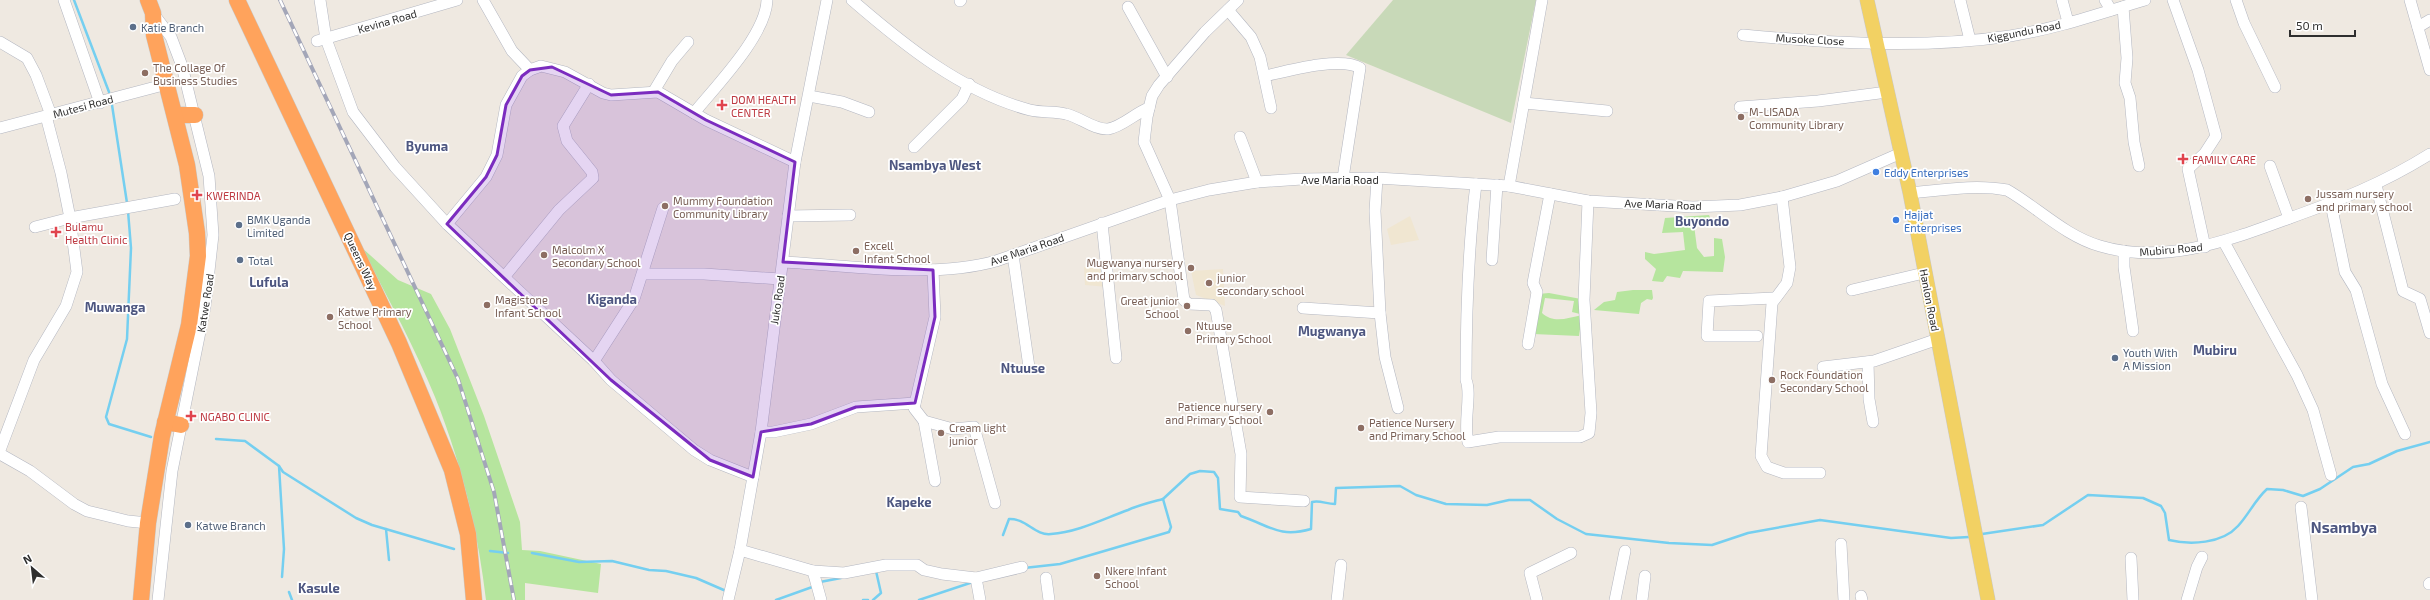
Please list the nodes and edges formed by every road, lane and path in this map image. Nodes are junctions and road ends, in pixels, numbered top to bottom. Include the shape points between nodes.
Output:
1 (64, 0) edge
2 (237, 0) edge
3 (320, 0) edge
4 (483, 0) edge
5 (767, 0) edge
6 (827, 0) edge
7 (852, 0) edge
8 (1238, 0) edge
9 (1542, 0) edge
10 (1867, 0) edge
11 (1960, 0) edge
12 (2062, 0) edge
13 (2105, 0) edge
14 (2145, 0) edge
15 (2173, 0) edge
16 (2236, 0) edge
17 (2410, 0) edge
18 (452, 1) edge
19 (151, 6) edge
20 (1128, 7) dead end
21 (2122, 7) junction
22 (1228, 10) junction
23 (2111, 10) junction
24 (2430, 20) edge
25 (2068, 22) junction
26 (2418, 26) junction
27 (160, 32) junction
28 (1743, 35) dead end
29 (321, 40) junction
30 (1970, 40) junction
31 (0, 42) edge
32 (688, 42) dead end
33 (1876, 42) junction
34 (530, 70) junction
35 (2430, 70) edge
36 (1266, 76) junction
37 (1167, 77) junction
38 (167, 84) junction
39 (589, 84) junction
40 (969, 84) junction
41 (2275, 87) dead end
42 (654, 91) junction
43 (1887, 92) junction
44 (810, 96) junction
45 (100, 102) junction
46 (1524, 104) junction
47 (1740, 107) dead end
48 (1149, 108) junction
49 (1271, 108) dead end
50 (1607, 110) dead end
51 (869, 112) dead end
52 (694, 113) junction
53 (176, 115) junction
54 (195, 115) junction
55 (48, 116) junction
56 (0, 128) edge
57 (1240, 138) dead end
58 (914, 147) dead end
59 (1901, 153) junction
60 (2430, 154) edge
61 (795, 162) junction
62 (2139, 166) dead end
63 (2270, 166) dead end
64 (1344, 178) junction
65 (1377, 178) junction
66 (1257, 182) junction
67 (1476, 184) junction
68 (1496, 185) junction
69 (2376, 185) junction
70 (1509, 186) junction
71 (1910, 193) junction
72 (1550, 194) junction
73 (1782, 197) junction
74 (175, 199) dead end
75 (1170, 200) junction
76 (1588, 201) junction
77 (2331, 204) junction
78 (663, 208) dead end
79 (850, 215) dead end
80 (788, 216) junction
81 (70, 218) junction
82 (2289, 218) junction
83 (1102, 223) junction
84 (446, 224) junction
85 (35, 227) dead end
86 (2224, 242) junction
87 (2206, 247) junction
88 (2124, 251) junction
89 (1013, 255) junction
90 (1492, 260) dead end
91 (783, 262) junction
92 (933, 270) junction
93 (1924, 273) junction
94 (643, 274) junction
95 (505, 276) junction
96 (780, 279) junction
97 (1852, 290) dead end
98 (1774, 298) junction
99 (1303, 308) dead end
100 (1380, 314) junction
101 (2133, 331) dead end
102 (2430, 333) edge
103 (1757, 336) dead end
104 (1938, 339) junction
105 (1528, 344) dead end
106 (1116, 358) dead end
107 (594, 361) junction
108 (1868, 362) junction
109 (1029, 367) dead end
110 (1823, 367) dead end
111 (915, 402) junction
112 (1398, 408) dead end
113 (924, 421) junction
114 (1873, 422) dead end
115 (173, 424) junction
116 (761, 432) junction
117 (2405, 434) dead end
118 (0, 450) edge
119 (0, 454) edge
120 (1820, 473) dead end
121 (2331, 475) dead end
122 (753, 477) junction
123 (935, 481) dead end
124 (1304, 501) dead end
125 (995, 503) dead end
126 (2301, 507) dead end
127 (148, 523) junction
128 (1841, 544) dead end
129 (740, 550) junction
130 (1625, 551) dead end
131 (1570, 553) dead end
132 (2202, 557) dead end
133 (2131, 558) dead end
134 (1341, 565) dead end
135 (1022, 567) dead end
136 (813, 571) junction
137 (1645, 576) dead end
138 (976, 578) junction
139 (1046, 578) dead end
140 (141, 600) edge
141 (158, 600) edge
142 (474, 600) edge
143 (728, 600) edge
144 (821, 600) edge
145 (980, 600) edge
146 (1049, 600) edge
147 (1337, 600) edge
148 (1537, 600) edge
149 (1615, 600) edge
150 (1642, 600) edge
151 (1844, 600) edge
152 (1988, 600) edge
153 (2133, 600) edge
154 (2187, 600) edge
155 (2312, 600) edge

1 - 45 street
2 - 142 highway, Queens Way via 399,343 452,470 468,534
3 - 29 street
4 - 34 street via 512,51
5 - 52 street via 761,24 733,66
6 - 44 street, Juko Road
7 - 40 street via 893,36 951,75
8 - 22 street
9 - 46 street
10 - 33 main road, Hanlon Road
11 - 30 street
12 - 25 street
13 - 23 street
14 - 21 street, Kiggundu Road
15 - 87 street via 2198,70 2216,136 2205,153 2188,169
16 - 41 street via 2244,23
17 - 26 street
18 - 29 street, Kevina Road
19 - 27 highway, Katwe Road
20 - 37 street
21 - 23 street, Kiggundu Road
21 - 62 street via 2127,58 2125,83 2130,98
22 - 36 street via 1251,37
22 - 37 street via 1205,32
23 - 25 street, Kiggundu Road
24 - 26 street
25 - 30 street, Kiggundu Road via 2010,36
26 - 35 street via 2424,57
27 - 38 highway, Katwe Road
27 - 54 street, Katwe Road via 182,64
28 - 33 street, Musoke Close
29 - 84 street via 353,112 395,167
30 - 33 street, Kiggundu Road
31 - 55 street via 27,58 36,75
32 - 42 street via 672,61
33 - 43 main road, Hanlon Road
34 - 39 street via 542,66 552,67
34 - 84 street via 522,76 506,105 497,155 486,177
36 - 49 street
36 - 64 street via 1322,64 1360,68
37 - 48 street via 1152,96
38 - 45 street, Mutesi Road
38 - 53 highway, Katwe Road
39 - 42 street via 611,95
39 - 95 street via 563,126 567,141 594,178 559,210
40 - 48 street via 1027,109 1065,114 1097,128 1116,127 1138,111
40 - 58 street via 962,99
42 - 52 street via 664,94
43 - 47 street
43 - 59 main road, Hanlon Road
44 - 51 street via 842,102
44 - 61 street, Juko Road
45 - 55 street, Mutesi Road
46 - 50 street
46 - 70 street
48 - 75 street via 1144,142
52 - 61 street
53 - 54 highway
53 - 115 highway, Katwe Road via 191,188 198,256
54 - 115 street, Katwe Road via 211,195 212,247 199,345
55 - 56 street, Mutesi Road
55 - 81 street
57 - 66 street
59 - 71 main road, Hanlon Road
59 - 73 street, Ave Maria Road via 1837,181
60 - 69 street, Mubiru Road
61 - 80 street, Juko Road
63 - 82 street
64 - 65 street, Ave Maria Road
64 - 66 street, Ave Maria Road
65 - 67 street, Ave Maria Road
65 - 100 street via 1374,211
66 - 75 street, Ave Maria Road
67 - 68 street, Ave Maria Road
67 - 76 street via 1469,238 1466,315 1468,442 1499,437 1580,438 1589,433 1591,413 1584,300
68 - 70 street, Ave Maria Road
68 - 90 street
69 - 77 street, Mubiru Road
69 - 102 street via 2403,291 2420,299
70 - 72 street, Ave Maria Road
71 - 88 street, Mubiru Road via 1954,189 2007,190 2084,240
71 - 93 main road, Hanlon Road
72 - 76 street, Ave Maria Road
72 - 105 street via 1533,283 1537,292
73 - 76 street, Ave Maria Road via 1740,205 1693,206
73 - 98 street via 1790,267 1787,283
74 - 81 street
75 - 83 street, Ave Maria Road
75 - 124 street via 1184,300 1189,304 1212,305 1216,310 1241,454 1240,497
77 - 82 street, Mubiru Road
77 - 117 street via 2345,272 2356,290 2382,384
78 - 94 street
79 - 80 street
80 - 91 street, Juko Road
81 - 85 street
81 - 118 street via 77,272 72,290 66,306 34,360
82 - 86 street, Mubiru Road
83 - 89 street, Ave Maria Road
83 - 106 street
84 - 95 street
86 - 87 street, Mubiru Road
86 - 121 street via 2312,407
87 - 88 street, Mubiru Road via 2154,253
88 - 101 street
89 - 92 street, Ave Maria Road via 968,267
89 - 109 street
91 - 92 street, Ave Maria Road
91 - 96 street, Juko Road
92 - 111 street via 935,317
93 - 97 street
93 - 104 main road, Hanlon Road
94 - 96 street via 704,274
94 - 107 street via 626,313
95 - 107 street
96 - 116 street, Juko Road
98 - 103 street via 1708,301 1708,336
98 - 120 street via 1764,392 1761,456 1767,467 1784,473
99 - 100 street
100 - 112 street via 1385,357
104 - 108 street
104 - 152 main road, Hanlon Road
107 - 122 street via 611,380 694,450 710,460
108 - 110 street
108 - 114 street via 1869,399
111 - 113 street via 915,410
111 - 116 street via 856,408 811,424
113 - 123 street
113 - 125 street via 953,428 974,427
115 - 127 highway, Katwe Road
115 - 141 street, Katwe Road via 172,471
116 - 122 street, Juko Road
119 - 127 street via 30,471 87,511
122 - 129 street, Juko Road
126 - 155 street
127 - 140 highway, Katwe Road
128 - 151 street
129 - 136 street
129 - 143 street, Juko Road
130 - 149 street
131 - 148 street via 1530,573
132 - 154 street
133 - 153 street
134 - 147 street
135 - 138 street
136 - 138 street via 844,573 886,565 917,565 924,570 942,574
136 - 144 street
137 - 150 street
138 - 145 street
139 - 146 street

